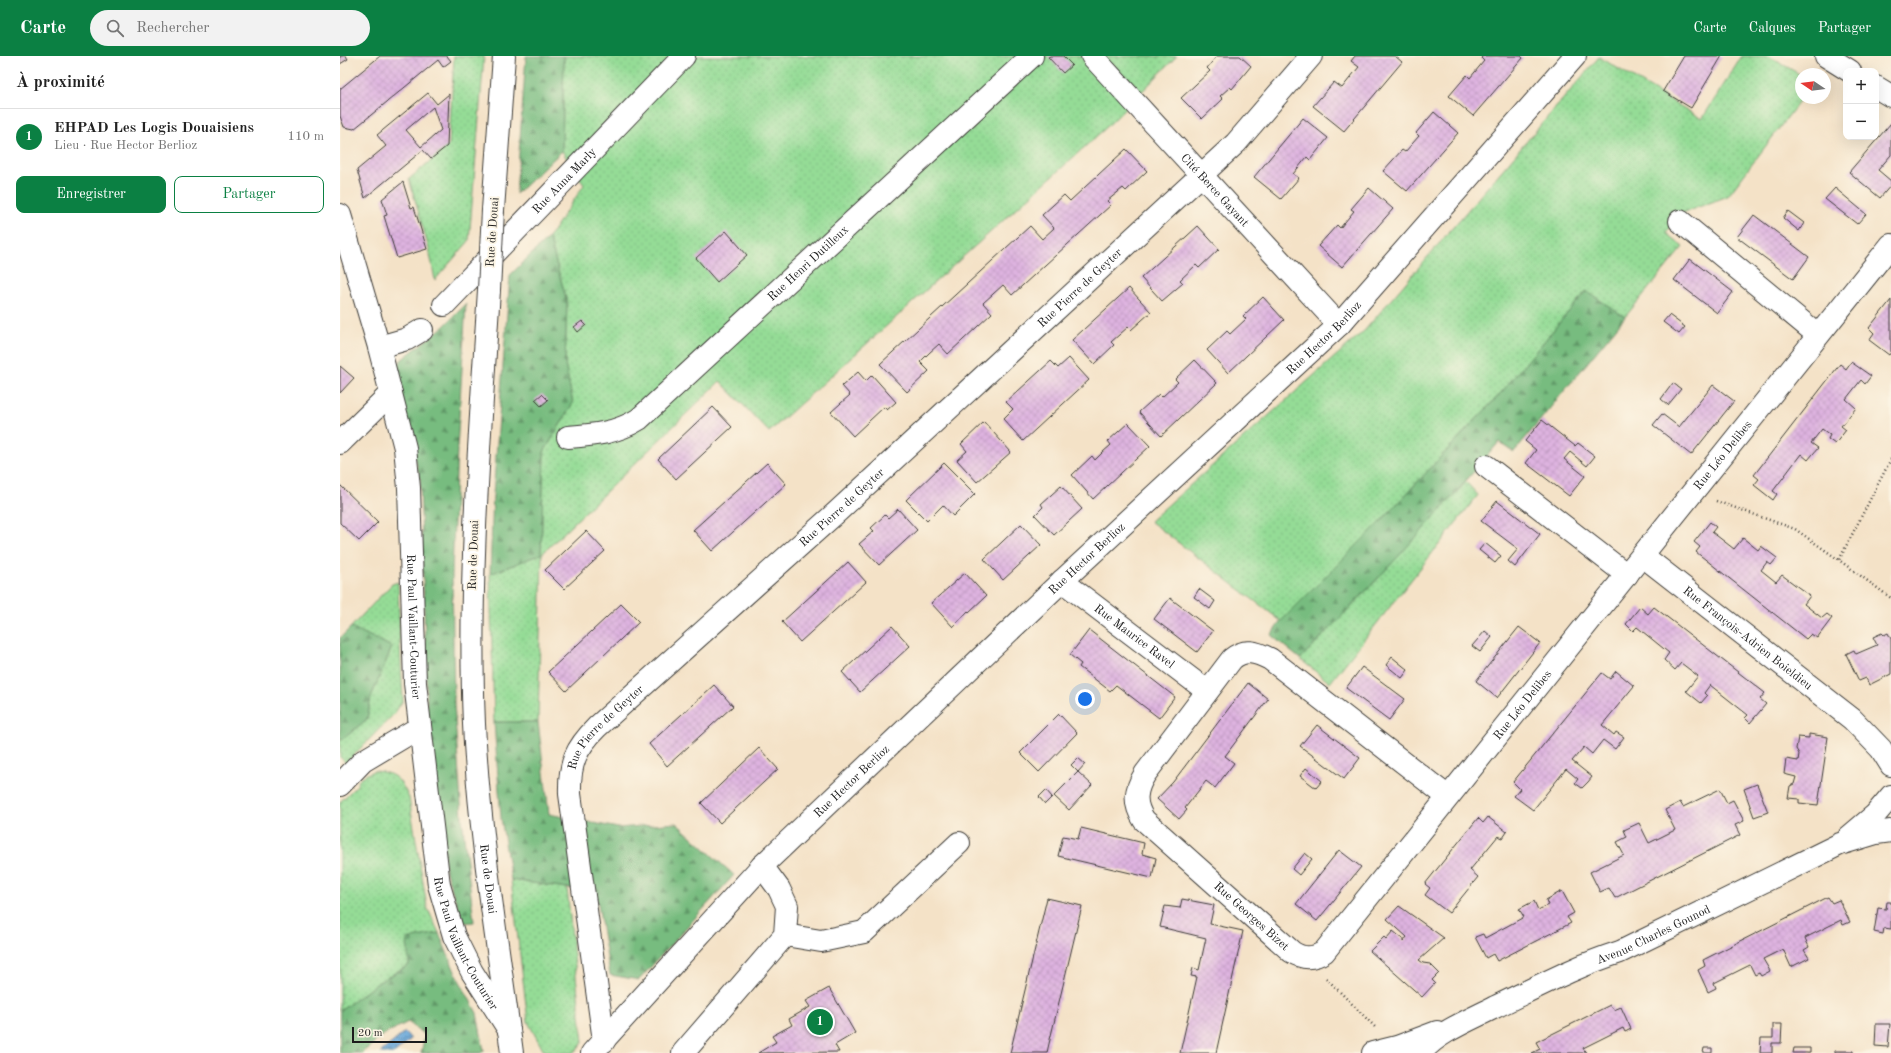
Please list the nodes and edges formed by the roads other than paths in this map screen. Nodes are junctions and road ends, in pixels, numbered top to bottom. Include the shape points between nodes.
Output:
1 (504, 56) edge
2 (684, 56) edge
3 (1032, 56) edge
4 (1092, 56) edge
5 (1312, 56) edge
6 (1574, 56) edge
7 (1830, 57) edge
8 (1846, 68) edge
9 (1879, 89) edge
10 (1891, 96) edge
11 (1201, 176) junction
12 (340, 215) edge
13 (1680, 222) dead end
14 (1891, 245) edge
15 (444, 306) dead end
16 (1339, 325) junction
17 (422, 330) dead end
18 (1818, 335) junction
19 (379, 347) junction
20 (391, 393) junction
21 (568, 436) dead end
22 (340, 443) edge
23 (1486, 466) dead end
24 (1643, 556) junction
25 (1627, 575) junction
26 (1062, 581) junction
27 (1207, 691) junction
28 (1852, 719) junction
29 (420, 727) junction
30 (1891, 741) edge
31 (1891, 765) edge
32 (340, 785) edge
33 (1891, 796) edge
34 (1448, 797) junction
35 (1891, 831) edge
36 (959, 843) dead end
37 (1840, 844) junction
38 (762, 866) junction
39 (786, 935) junction
40 (1306, 958) joint
41 (1465, 1022) junction
42 (509, 1030) junction
43 (598, 1047) edge
44 (512, 1053) edge
45 (683, 1053) edge
46 (1373, 1053) edge
47 (1421, 1053) edge

1 - 42 street, Rue de Douai, bridge via 474,536 473,684 478,793
2 - 15 street, Rue Anna Marly
3 - 21 street, Rue Henri Dutilleux via 639,419 608,433
4 - 11 street, Cité Berce Gayant
5 - 11 street, Rue Pierre de Geyter via 1253,126
6 - 16 street, Rue Hector Berlioz
7 - 8 street
9 - 10 street
11 - 16 street, Cité Berce Gayant
11 - 43 street, Rue Pierre de Geyter via 838,511 597,727 579,747 571,768 570,794
12 - 19 street, Rue Paul Vaillant-Couturier
13 - 18 street
14 - 18 street, Rue Léo Delibes
16 - 26 street, Rue Hector Berlioz
17 - 19 street via 407,339
18 - 24 street, Rue Léo Delibes
19 - 20 street, Rue Paul Vaillant-Couturier
20 - 22 street
20 - 29 street, Rue Paul Vaillant-Couturier via 408,470 415,683
23 - 25 street
24 - 25 street, Rue Léo Delibes
24 - 28 street, Rue François-Adrien Boieldieu
25 - 34 street, Rue Léo Delibes
26 - 27 street, Rue Maurice Ravel
26 - 38 street, Rue Hector Berlioz
27 - 34 street via 1239,653 1260,654 1270,659
27 - 40 street, Rue Georges Bizet via 1145,774 1136,794 1136,804 1144,820 1292,952
28 - 30 street, Rue François-Adrien Boieldieu
28 - 31 street, Rue François-Adrien Boieldieu via 1881,749
29 - 32 street via 363,761
29 - 42 street, Rue Paul Vaillant-Couturier via 437,872 448,920 472,972
33 - 37 street, Avenue Charles Gounod via 1868,822
34 - 40 street, Rue Léo Delibes via 1324,952 1316,957
35 - 37 street, Avenue Charles Gounod via 1871,834
36 - 39 street via 864,932 821,941
37 - 41 street, Avenue Charles Gounod via 1632,946 1582,965
38 - 39 street via 779,889 787,906
38 - 43 street, Rue Hector Berlioz
39 - 45 street
41 - 46 street, Avenue Charles Gounod
41 - 47 street, Avenue Charles Gounod via 1430,1043
42 - 44 street, Rue de Douai

